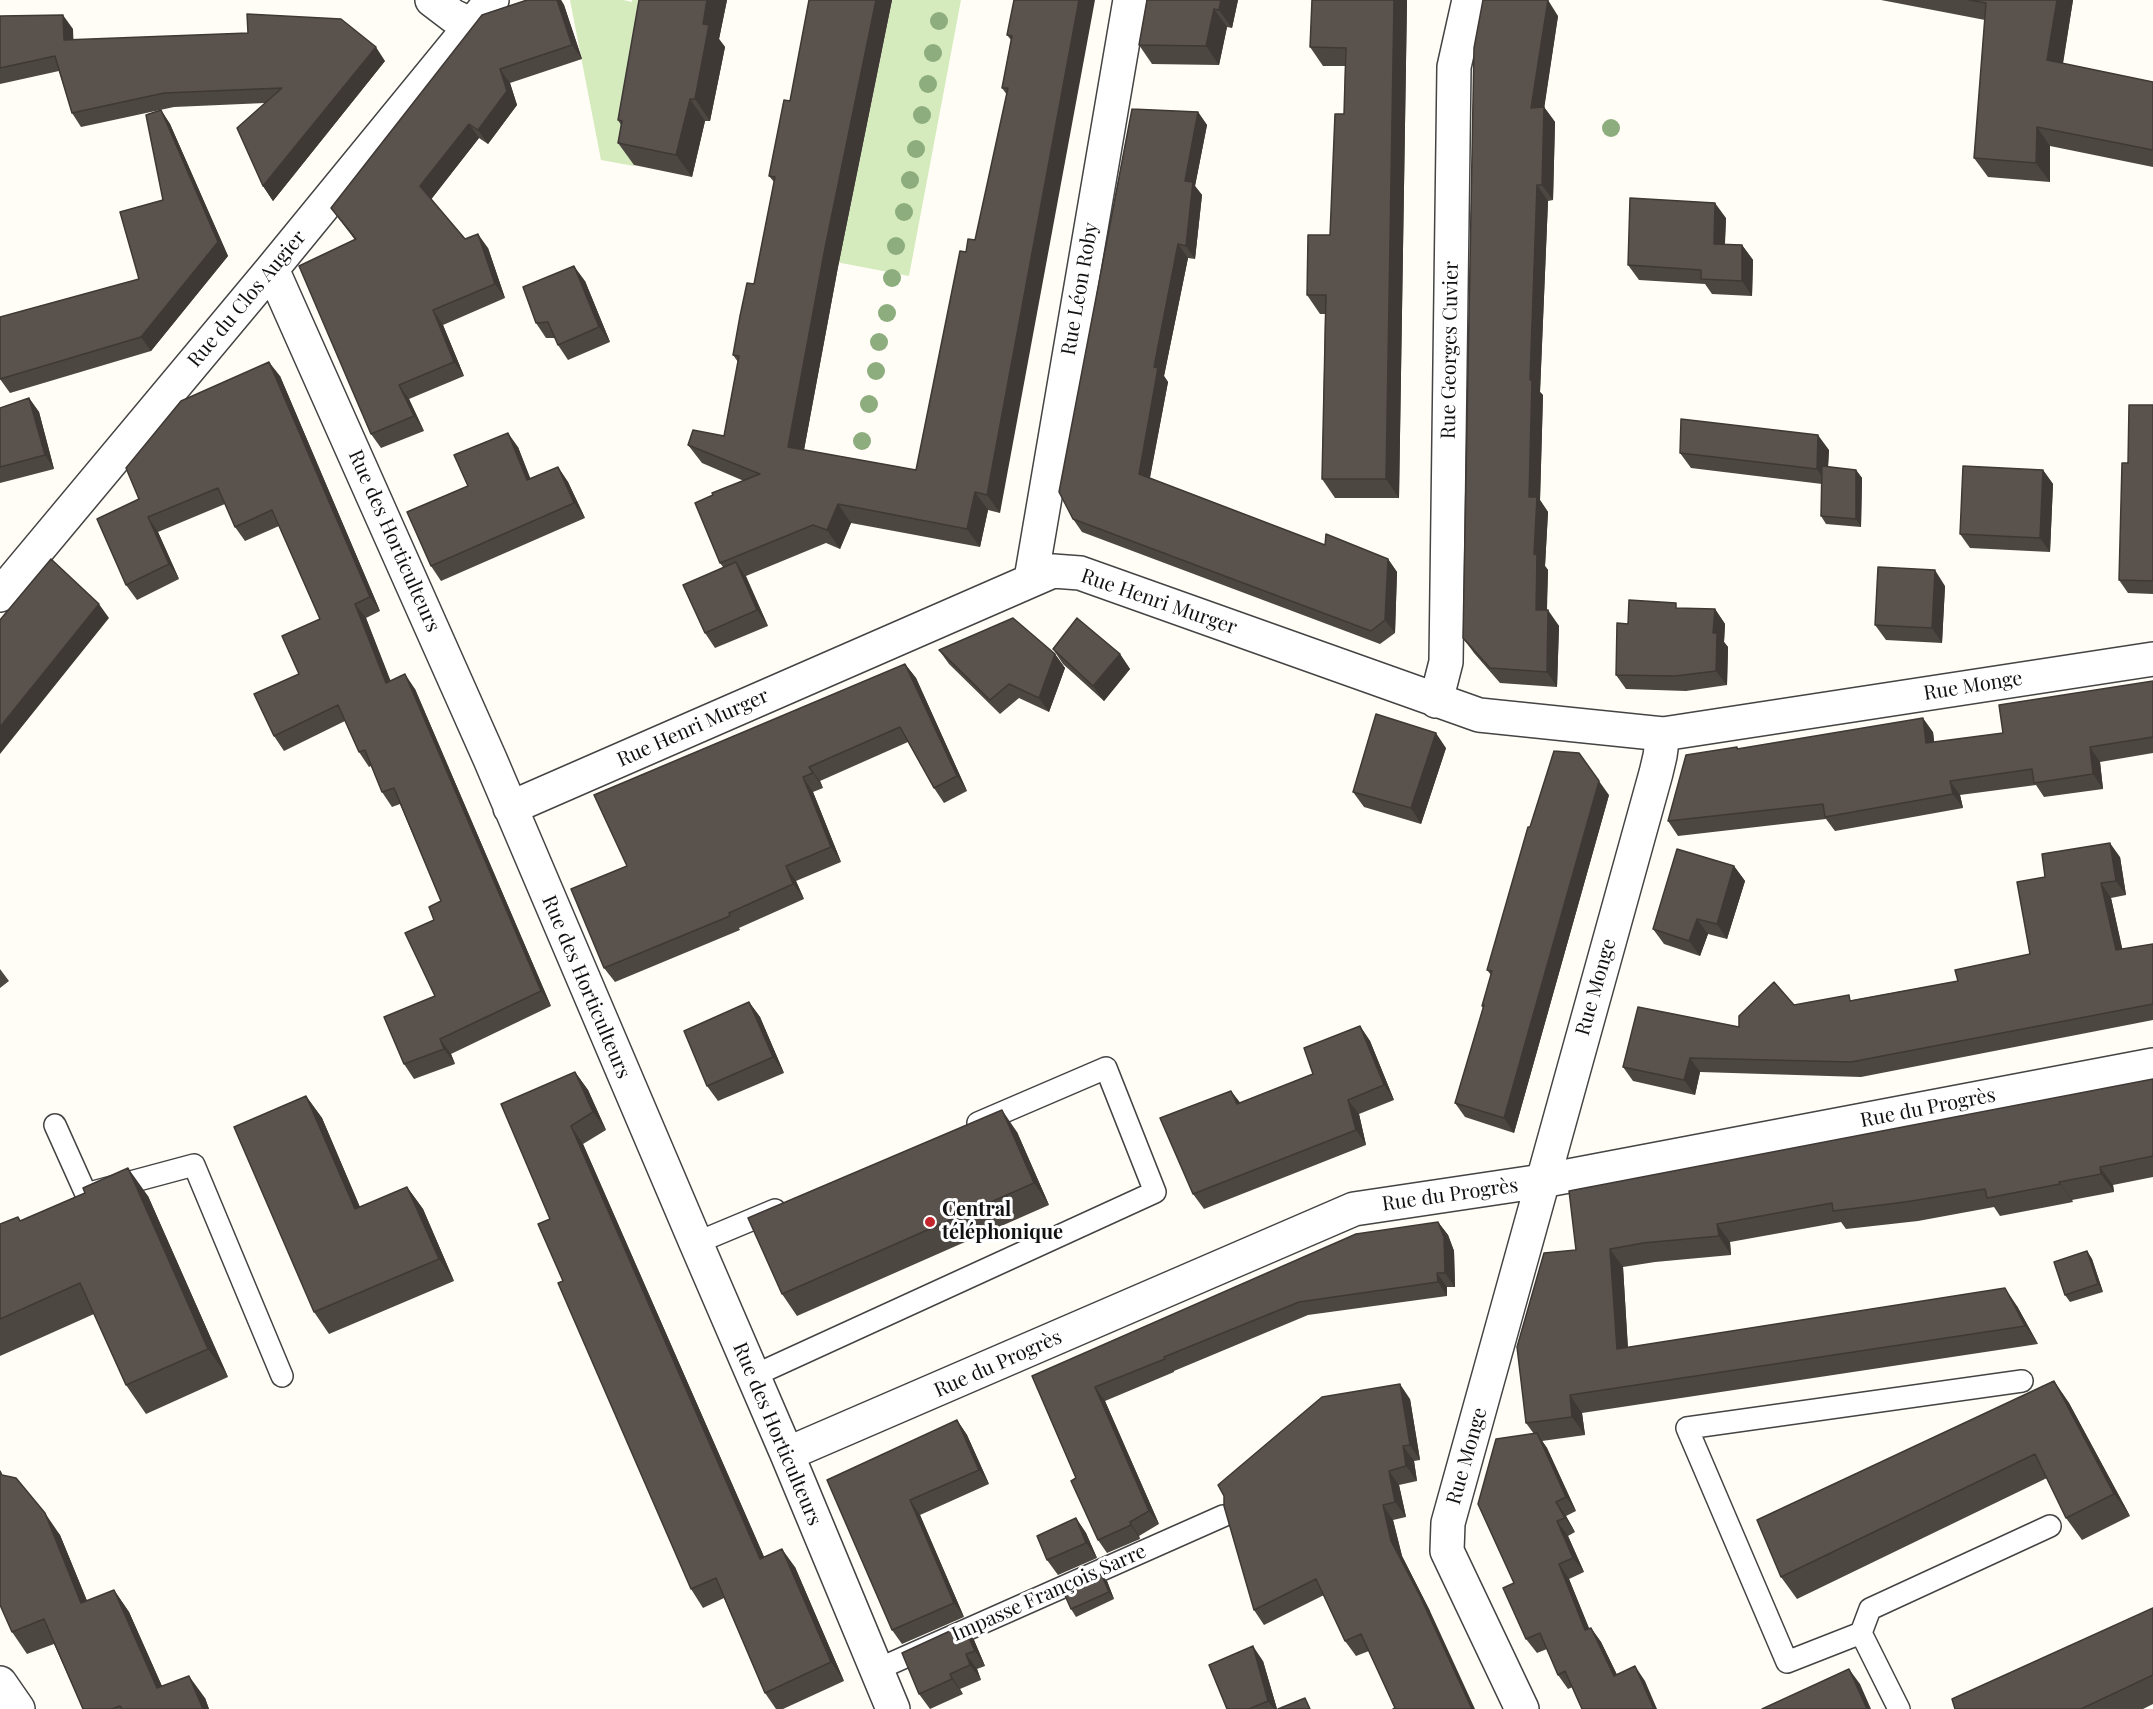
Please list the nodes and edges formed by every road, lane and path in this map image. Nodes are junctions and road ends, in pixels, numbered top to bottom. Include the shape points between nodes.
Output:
1 (432, 0) edge
2 (1130, 0) edge
3 (1469, 0) edge
4 (482, 12) edge
5 (272, 269) junction
6 (1031, 579) junction
7 (0, 595) edge
8 (2153, 659) edge
9 (1436, 701) junction
10 (1663, 734) junction
11 (510, 808) junction
12 (2153, 1065) edge
13 (55, 1125) dead end
14 (955, 1133) edge
15 (1542, 1181) junction
16 (793, 1202) edge
17 (696, 1243) junction
18 (282, 1376) dead end
19 (753, 1376) junction
20 (2022, 1380) dead end
21 (787, 1454) junction
22 (1223, 1516) edge
23 (2050, 1526) dead end
24 (1861, 1633) junction
25 (876, 1670) junction
26 (0, 1683) edge
27 (18, 1709) edge
28 (893, 1709) edge
29 (1522, 1709) edge
30 (1899, 1709) edge

1 - 4 street via 453,16
2 - 6 street, Rue Léon Roby
3 - 9 street, Rue Georges Cuvier via 1454,67 1446,662
4 - 5 street, Rue du Clos Augier
5 - 7 street, Rue du Clos Augier
5 - 11 street, Rue des Horticulteurs
6 - 9 street, Rue Henri Murger via 1053,571 1080,573
6 - 11 street, Rue Henri Murger
8 - 10 street, Rue Monge
9 - 10 street, Rue Henri Murger via 1479,715
10 - 15 street, Rue Monge via 1656,773
11 - 17 street, Rue des Horticulteurs
12 - 15 street, Rue du Progrès
13 - 18 lane via 86,1194 194,1165
14 - 19 lane via 1106,1068 1155,1192
15 - 21 street, Rue du Progrès via 1354,1209
15 - 29 street, Rue Monge via 1448,1523 1447,1551
16 - 17 lane
17 - 19 street, Rue des Horticulteurs
19 - 21 street, Rue des Horticulteurs
20 - 24 lane via 1687,1428 1787,1662
21 - 25 street, Rue des Horticulteurs
22 - 25 lane, Impasse François Sarre
23 - 24 lane via 1870,1609
24 - 30 lane
25 - 28 street, Rue des Horticulteurs
26 - 27 street

